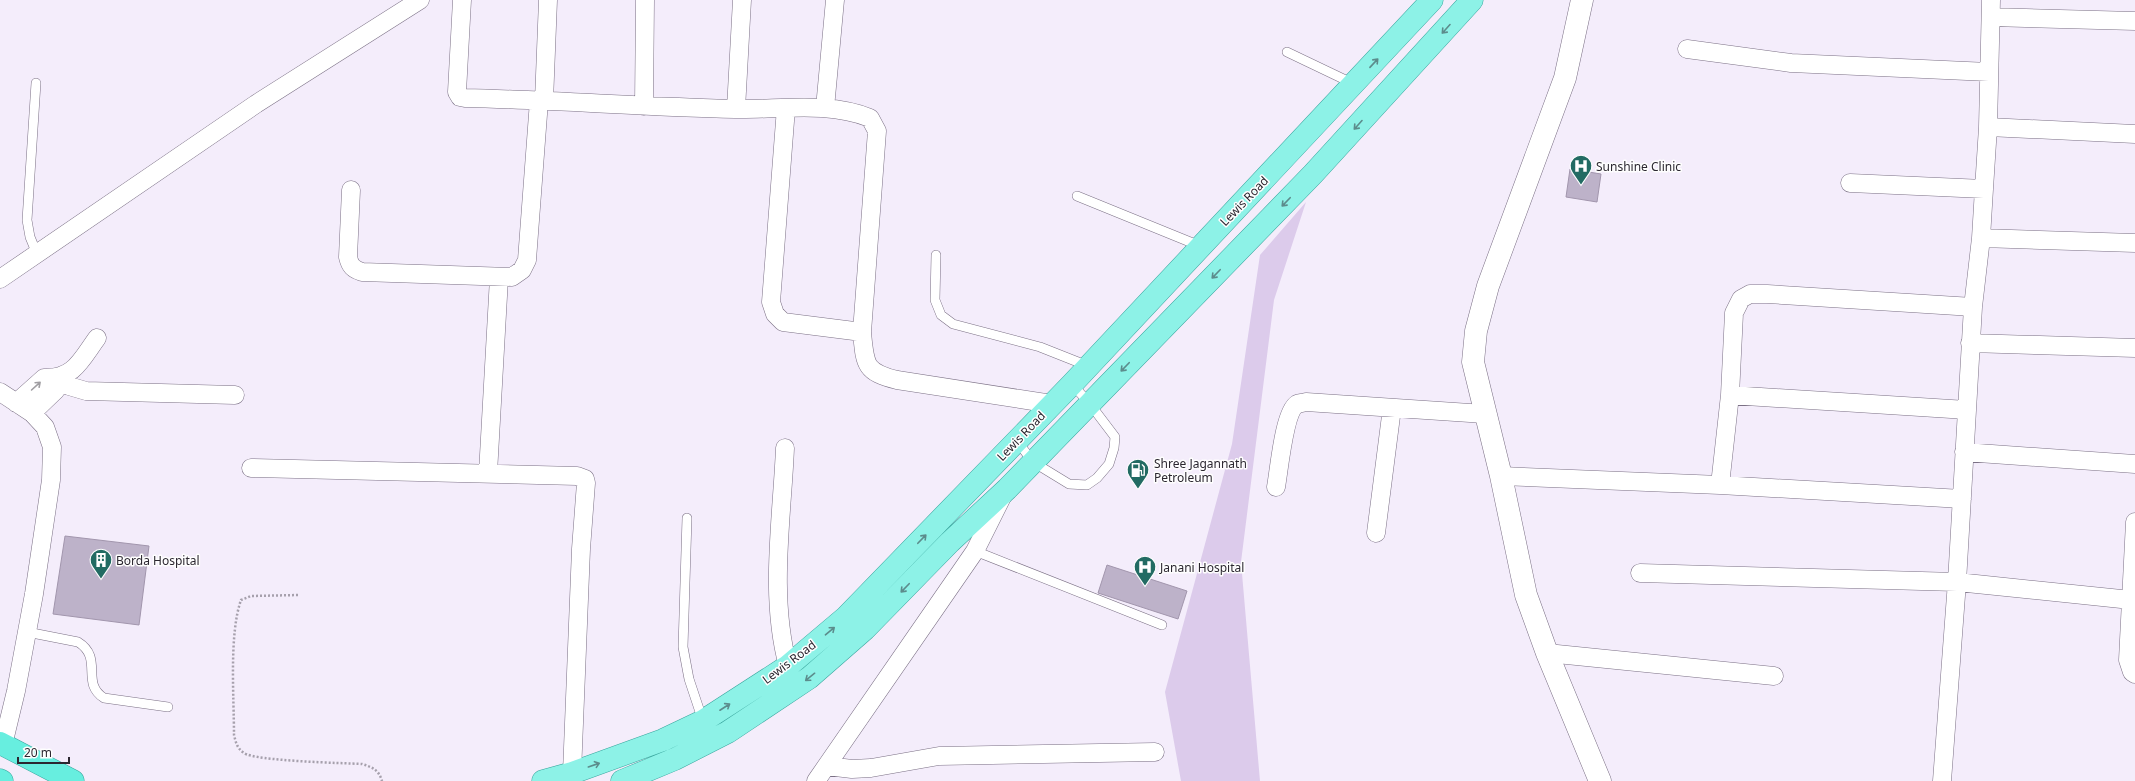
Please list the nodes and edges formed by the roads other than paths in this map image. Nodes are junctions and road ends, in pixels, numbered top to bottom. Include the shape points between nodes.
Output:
1 (420, 0) edge
2 (462, 0) edge
3 (548, 0) edge
4 (646, 0) edge
5 (742, 0) edge
6 (835, 0) edge
7 (1432, 0) edge
8 (1472, 0) edge
9 (1582, 0) edge
10 (1991, 8) edge
11 (2135, 21) edge
12 (1686, 49) dead end
13 (1287, 52) dead end
14 (1989, 72) junction
15 (36, 83) dead end
16 (1354, 84) junction
17 (541, 101) junction
18 (644, 106) junction
19 (786, 108) junction
20 (826, 108) junction
21 (736, 109) junction
22 (1988, 127) junction
23 (2135, 134) edge
24 (1850, 183) dead end
25 (1984, 189) junction
26 (351, 190) dead end
27 (1077, 196) dead end
28 (1981, 238) junction
29 (2135, 243) edge
30 (1200, 246) junction
31 (37, 254) junction
32 (936, 255) dead end
33 (499, 278) junction
34 (0, 279) edge
35 (1973, 307) junction
36 (862, 332) junction
37 (97, 338) dead end
38 (1970, 343) junction
39 (2135, 348) edge
40 (1088, 366) junction
41 (58, 378) junction
42 (1072, 384) junction
43 (0, 392) edge
44 (1730, 394) junction
45 (235, 395) dead end
46 (16, 403) junction
47 (1052, 404) junction
48 (1090, 404) junction
49 (1392, 408) junction
50 (1967, 410) junction
51 (32, 413) junction
52 (1485, 414) junction
53 (1017, 441) junction
54 (785, 448) dead end
55 (1964, 452) junction
56 (1033, 462) junction
57 (2135, 464) edge
58 (251, 468) dead end
59 (488, 473) junction
60 (1500, 476) junction
61 (1720, 485) junction
62 (1276, 487) dead end
63 (1006, 489) junction
64 (1962, 499) junction
65 (688, 518) dead end
66 (2135, 522) edge
67 (1376, 532) dead end
68 (976, 551) junction
69 (2134, 560) edge
70 (1640, 573) dead end
71 (1957, 582) junction
72 (2131, 600) junction
73 (1162, 625) dead end
74 (27, 632) junction
75 (1547, 653) junction
76 (788, 666) junction
77 (2135, 674) edge
78 (1774, 676) dead end
79 (168, 707) dead end
80 (703, 721) junction
81 (2, 744) edge
82 (1155, 752) dead end
83 (827, 766) junction
84 (572, 773) junction
85 (72, 781) edge
86 (543, 781) edge
87 (622, 781) edge
88 (816, 781) edge
89 (1600, 781) edge
90 (1942, 781) edge

1 - 31 street via 256,104
2 - 17 street via 457,92 460,97
3 - 17 street
4 - 18 street
5 - 21 street
6 - 20 street
16 -> 7 main road, Lewis Road
8 -> 48 main road, Lewis Road via 1313,174
9 - 52 street via 1565,78 1488,286 1476,331 1473,362
10 - 11 street
10 - 14 street
12 - 14 street via 1792,64
13 - 16 lane
14 - 22 street
15 - 31 lane via 27,220 30,238
16 - 30 main road, Lewis Road
17 - 18 street
17 - 33 street via 527,260 522,270 512,277
18 - 21 street
19 - 20 street
19 - 21 street
19 - 36 street via 770,302 782,322
20 - 36 street via 857,112 870,118 877,131
22 - 23 street
22 - 25 street
24 - 25 street
25 - 28 street
26 - 33 street via 348,256 350,265 355,269 362,272
27 - 30 lane
28 - 29 street
28 - 35 street
30 - 40 main road, Lewis Road
31 - 34 street
32 - 40 lane via 935,300 941,315 953,324 1040,347
33 - 59 street
35 - 38 street
35 - 44 street via 1750,294 1741,299 1734,313
36 - 47 street via 864,358 870,369 882,376
37 - 41 street via 74,370
38 - 39 street
38 - 50 street
40 - 42 main road, Lewis Road
41 - 45 street via 69,386 86,390
46 -> 41 street via 44,378
41 - 51 street via 56,390
42 - 47 main road, Lewis Road
42 - 48 lane
43 - 46 street
44 - 50 street
44 - 61 street
46 - 51 street
47 - 53 main road, Lewis Road
48 - 56 main road, Lewis Road
48 - 56 lane via 1115,438 1109,464 1097,478 1087,485 1069,484
49 - 52 street
49 - 62 street via 1306,402 1297,404 1290,413 1286,428
49 - 67 street
50 - 55 street
51 - 74 street via 45,427 52,454 51,480
52 - 60 street
53 - 56 lane
76 -> 53 main road, Lewis Road via 846,617
54 - 76 street via 778,587 783,647
55 - 57 street
55 - 64 street
56 - 63 main road, Lewis Road
58 - 59 street
59 - 84 street via 577,476 585,479
60 - 61 street
60 - 75 street via 1526,595
61 - 64 street
63 - 68 street
63 -> 87 main road, Lewis Road via 865,629 809,678 728,732 675,759
64 - 71 street
65 - 80 lane via 683,647 689,679
66 - 69 street
68 - 73 lane
68 - 83 street
69 - 72 street
70 - 71 street
71 - 72 street
71 - 90 street
72 - 77 street via 2128,660
74 - 79 lane via 78,642 86,647 91,655 92,684 96,694 104,698
74 - 81 street via 16,691
75 - 78 street
75 - 89 street
80 -> 76 main road, Lewis Road
84 -> 80 main road, Lewis Road via 663,740
81 - 85 highway
82 - 83 street via 940,756 871,768
83 - 88 street
84 - 86 main road, Lewis Road

